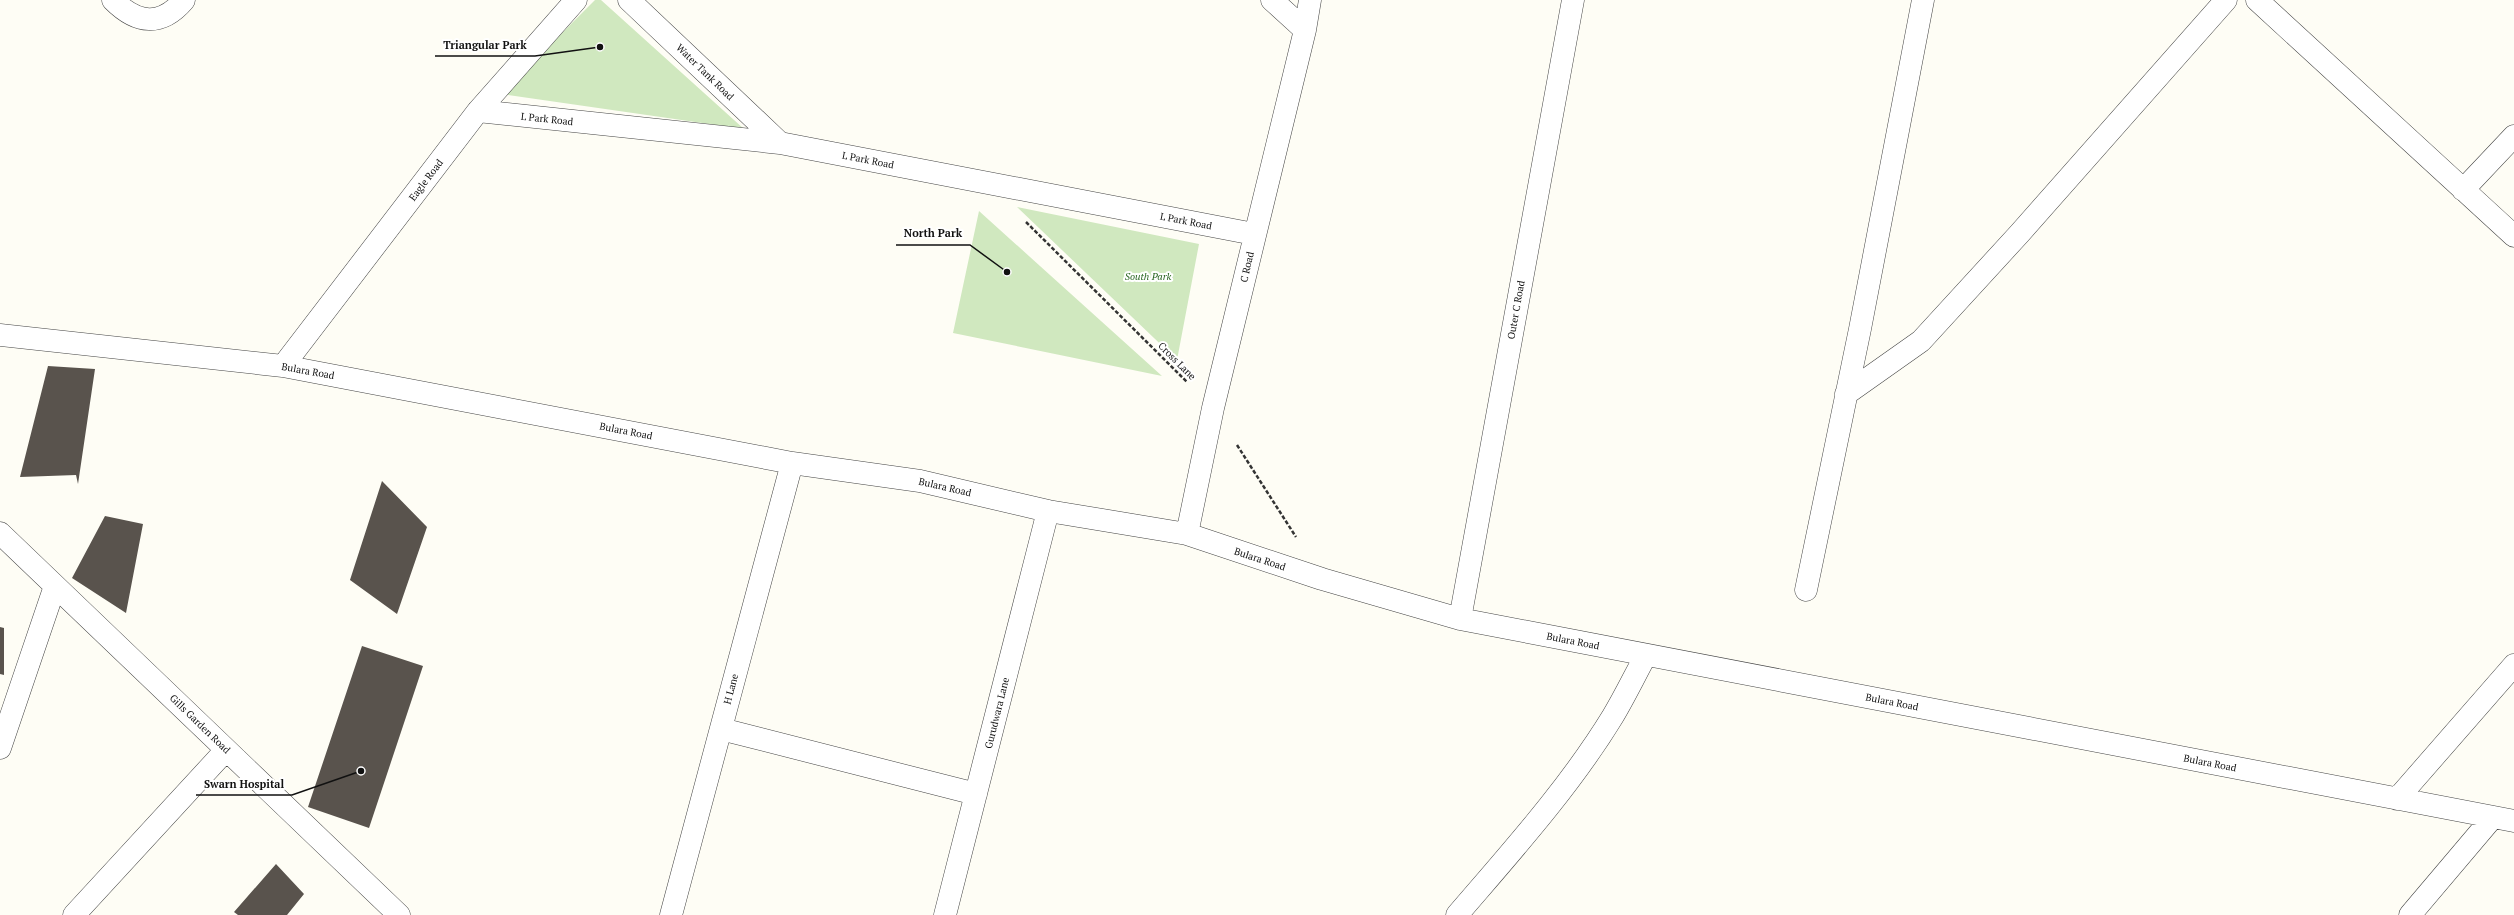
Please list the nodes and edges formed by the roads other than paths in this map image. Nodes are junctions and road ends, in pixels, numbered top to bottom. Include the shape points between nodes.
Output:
1 (113, 0) edge
2 (184, 0) edge
3 (576, 0) edge
4 (630, 0) edge
5 (1272, 0) edge
6 (1310, 0) edge
7 (1573, 0) edge
8 (1923, 0) edge
9 (2226, 0) edge
10 (2256, 0) edge
11 (1305, 30) junction
12 (478, 112) junction
13 (2514, 136) edge
14 (780, 144) junction
15 (2463, 190) junction
16 (1254, 234) junction
17 (2514, 236) edge
18 (0, 335) edge
19 (283, 366) junction
20 (1846, 394) junction
21 (792, 463) junction
22 (1048, 511) junction
23 (0, 533) edge
24 (1187, 534) junction
25 (55, 586) junction
26 (1806, 590) dead end
27 (1460, 619) junction
28 (1646, 655) junction
29 (2514, 664) edge
30 (721, 729) junction
31 (0, 748) edge
32 (226, 750) junction
33 (976, 794) junction
34 (2397, 799) junction
35 (2504, 819) edge
36 (397, 914) edge
37 (74, 915) edge
38 (671, 915) edge
39 (945, 915) edge
40 (1457, 915) edge
41 (2410, 915) edge

1 - 2 street via 125,12 148,20 173,13
3 - 12 street, Eagle Road
4 - 14 street, Water Tank Road
5 - 11 street
6 - 11 street, C Road
7 - 27 street, Outer C Road
8 - 20 street
9 - 20 street via 1921,341
10 - 15 street
11 - 16 street, C Road
12 - 14 street, L Park Road
12 - 19 street, Eagle Road
13 - 15 street
14 - 16 street, L Park Road
15 - 17 street
16 - 24 street, C Road via 1213,408
18 - 19 street, Bulara Road
19 - 21 street, Bulara Road
20 - 26 street
21 - 22 street, Bulara Road via 920,480
21 - 30 street, H Lane
22 - 24 street, Bulara Road
22 - 33 street, Gurudwara Lane
23 - 25 street, Gills Garden Road
24 - 27 street, Bulara Road via 1322,579
25 - 31 street
25 - 32 street, Gills Garden Road
27 - 28 street, Bulara Road
28 - 34 street, Bulara Road
28 - 40 street via 1612,716 1591,747 1532,828
29 - 34 street
30 - 33 street
30 - 38 street, H Lane
32 - 36 street, Gills Garden Road
32 - 37 street
33 - 39 street, Gurudwara Lane
34 - 35 street, Bulara Road
35 - 41 street

